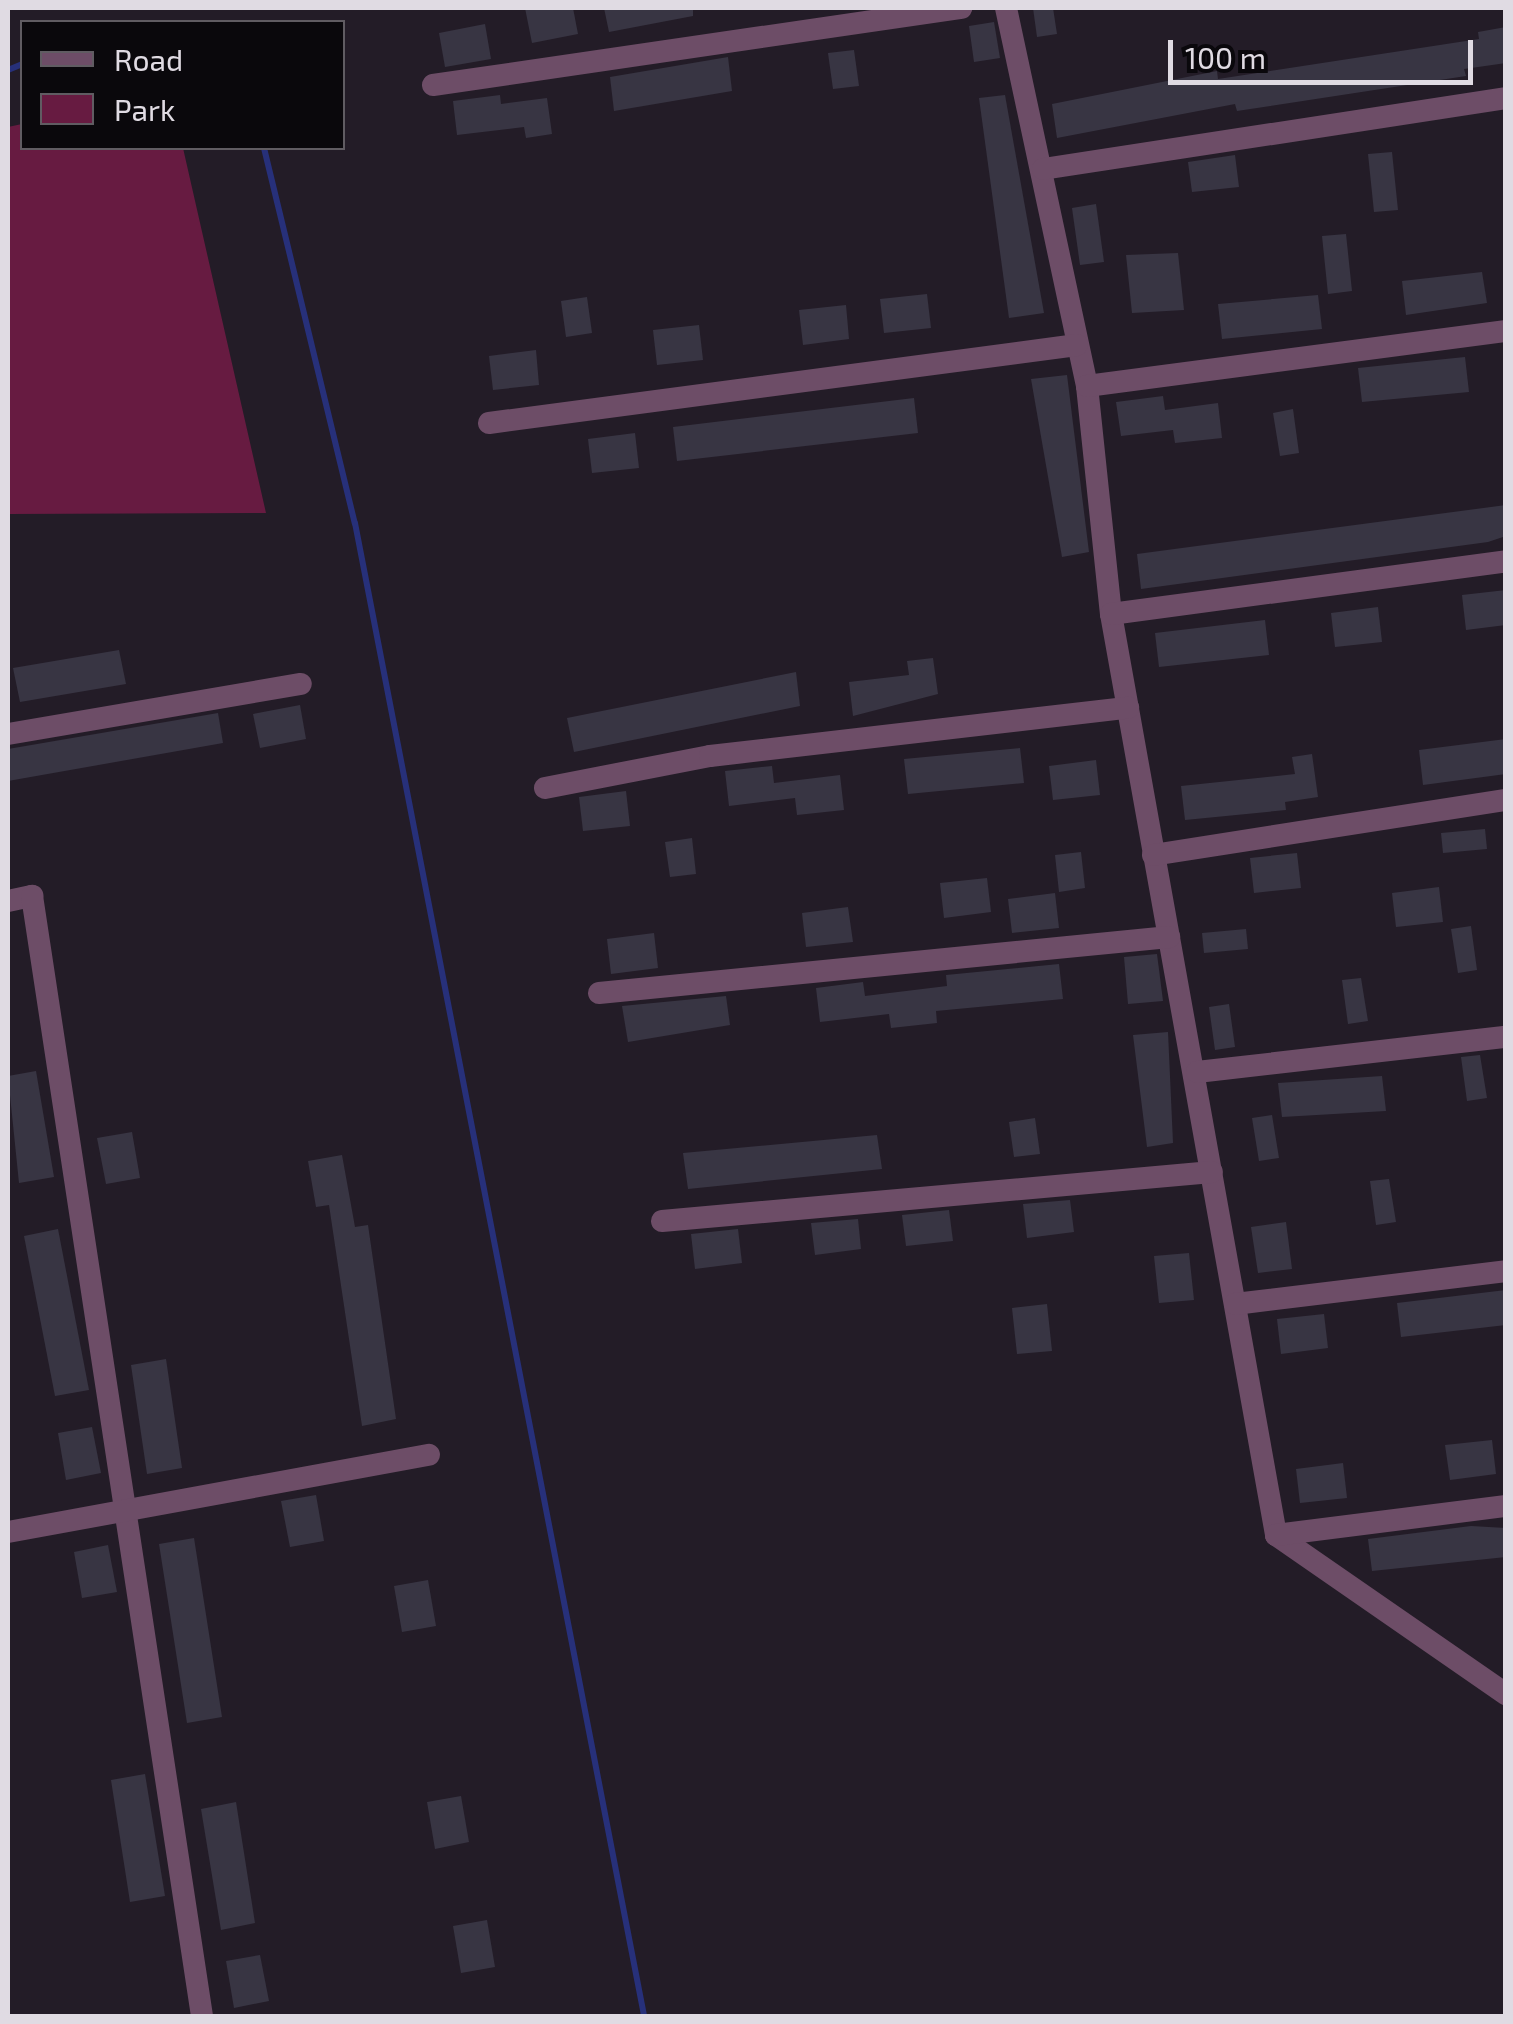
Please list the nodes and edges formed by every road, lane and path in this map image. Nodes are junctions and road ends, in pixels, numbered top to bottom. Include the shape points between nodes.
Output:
1 (961, 8) edge
2 (1006, 8) edge
3 (433, 84) dead end
4 (1506, 98) edge
5 (1042, 168) junction
6 (1506, 331) edge
7 (1077, 345) junction
8 (1087, 386) junction
9 (489, 423) dead end
10 (1506, 562) edge
11 (1111, 614) junction
12 (301, 684) dead end
13 (1128, 708) junction
14 (8, 734) edge
15 (546, 788) dead end
16 (1506, 800) edge
17 (1154, 856) junction
18 (8, 901) edge
19 (1170, 937) junction
20 (599, 993) dead end
21 (1506, 1037) edge
22 (1196, 1072) junction
23 (1212, 1172) junction
24 (662, 1221) dead end
25 (1506, 1271) edge
26 (1235, 1304) junction
27 (429, 1455) dead end
28 (1506, 1506) edge
29 (131, 1512) junction
30 (8, 1532) edge
31 (1276, 1535) junction
32 (1506, 1694) edge
33 (202, 2016) edge

1 - 3 street
2 - 5 street
4 - 5 street
5 - 7 street
6 - 8 street
7 - 8 street
7 - 9 street
8 - 11 street
10 - 11 street
11 - 13 street
12 - 14 street
13 - 15 street via 710,756
13 - 17 street
16 - 17 street
17 - 19 street
18 - 29 street via 32,896
19 - 20 street
19 - 22 street
21 - 22 street
22 - 23 street
23 - 24 street
23 - 26 street
25 - 26 street
26 - 31 street
27 - 29 street
28 - 31 street
29 - 30 street
29 - 33 street
31 - 32 street

